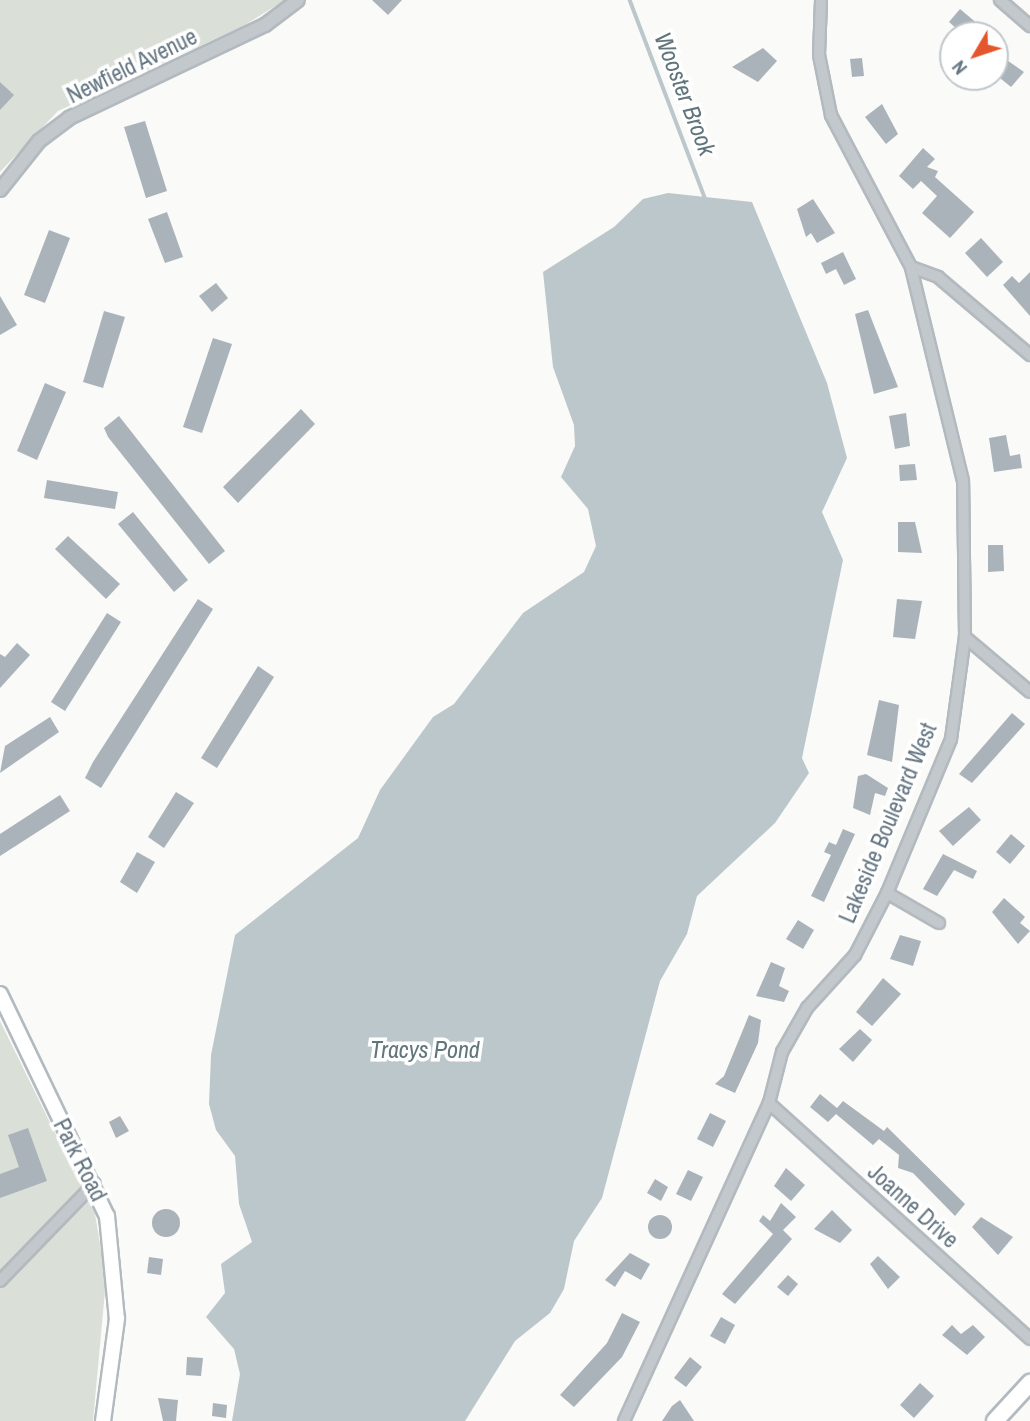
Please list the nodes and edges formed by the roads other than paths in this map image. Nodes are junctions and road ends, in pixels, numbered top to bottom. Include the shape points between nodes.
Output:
1 (298, 0) edge
2 (821, 0) edge
3 (1000, 0) edge
4 (1030, 26) edge
5 (0, 190) edge
6 (911, 267) junction
7 (1030, 355) edge
8 (965, 637) junction
9 (1030, 692) edge
10 (887, 893) junction
11 (939, 923) dead end
12 (0, 994) edge
13 (769, 1103) junction
14 (95, 1183) junction
15 (0, 1281) edge
16 (1030, 1339) edge
17 (1030, 1383) edge
18 (103, 1421) edge
19 (624, 1421) edge
20 (995, 1421) edge

1 - 5 street, Newfield Avenue via 265,25 69,118 39,141
2 - 6 street, Lakeside Boulevard West via 819,55 831,115
3 - 4 street
6 - 7 street via 939,277
6 - 8 street, Lakeside Boulevard West via 963,481
8 - 9 street
8 - 10 street, Lakeside Boulevard West via 951,739
10 - 11 street
10 - 13 street, Lakeside Boulevard West via 855,955 807,1008 788,1041
12 - 14 main road, Park Road
13 - 16 street, Joanne Drive
13 - 19 street, Lakeside Boulevard West
14 - 15 street
14 - 18 main road, Park Road via 116,1260 117,1319
17 - 20 main road

